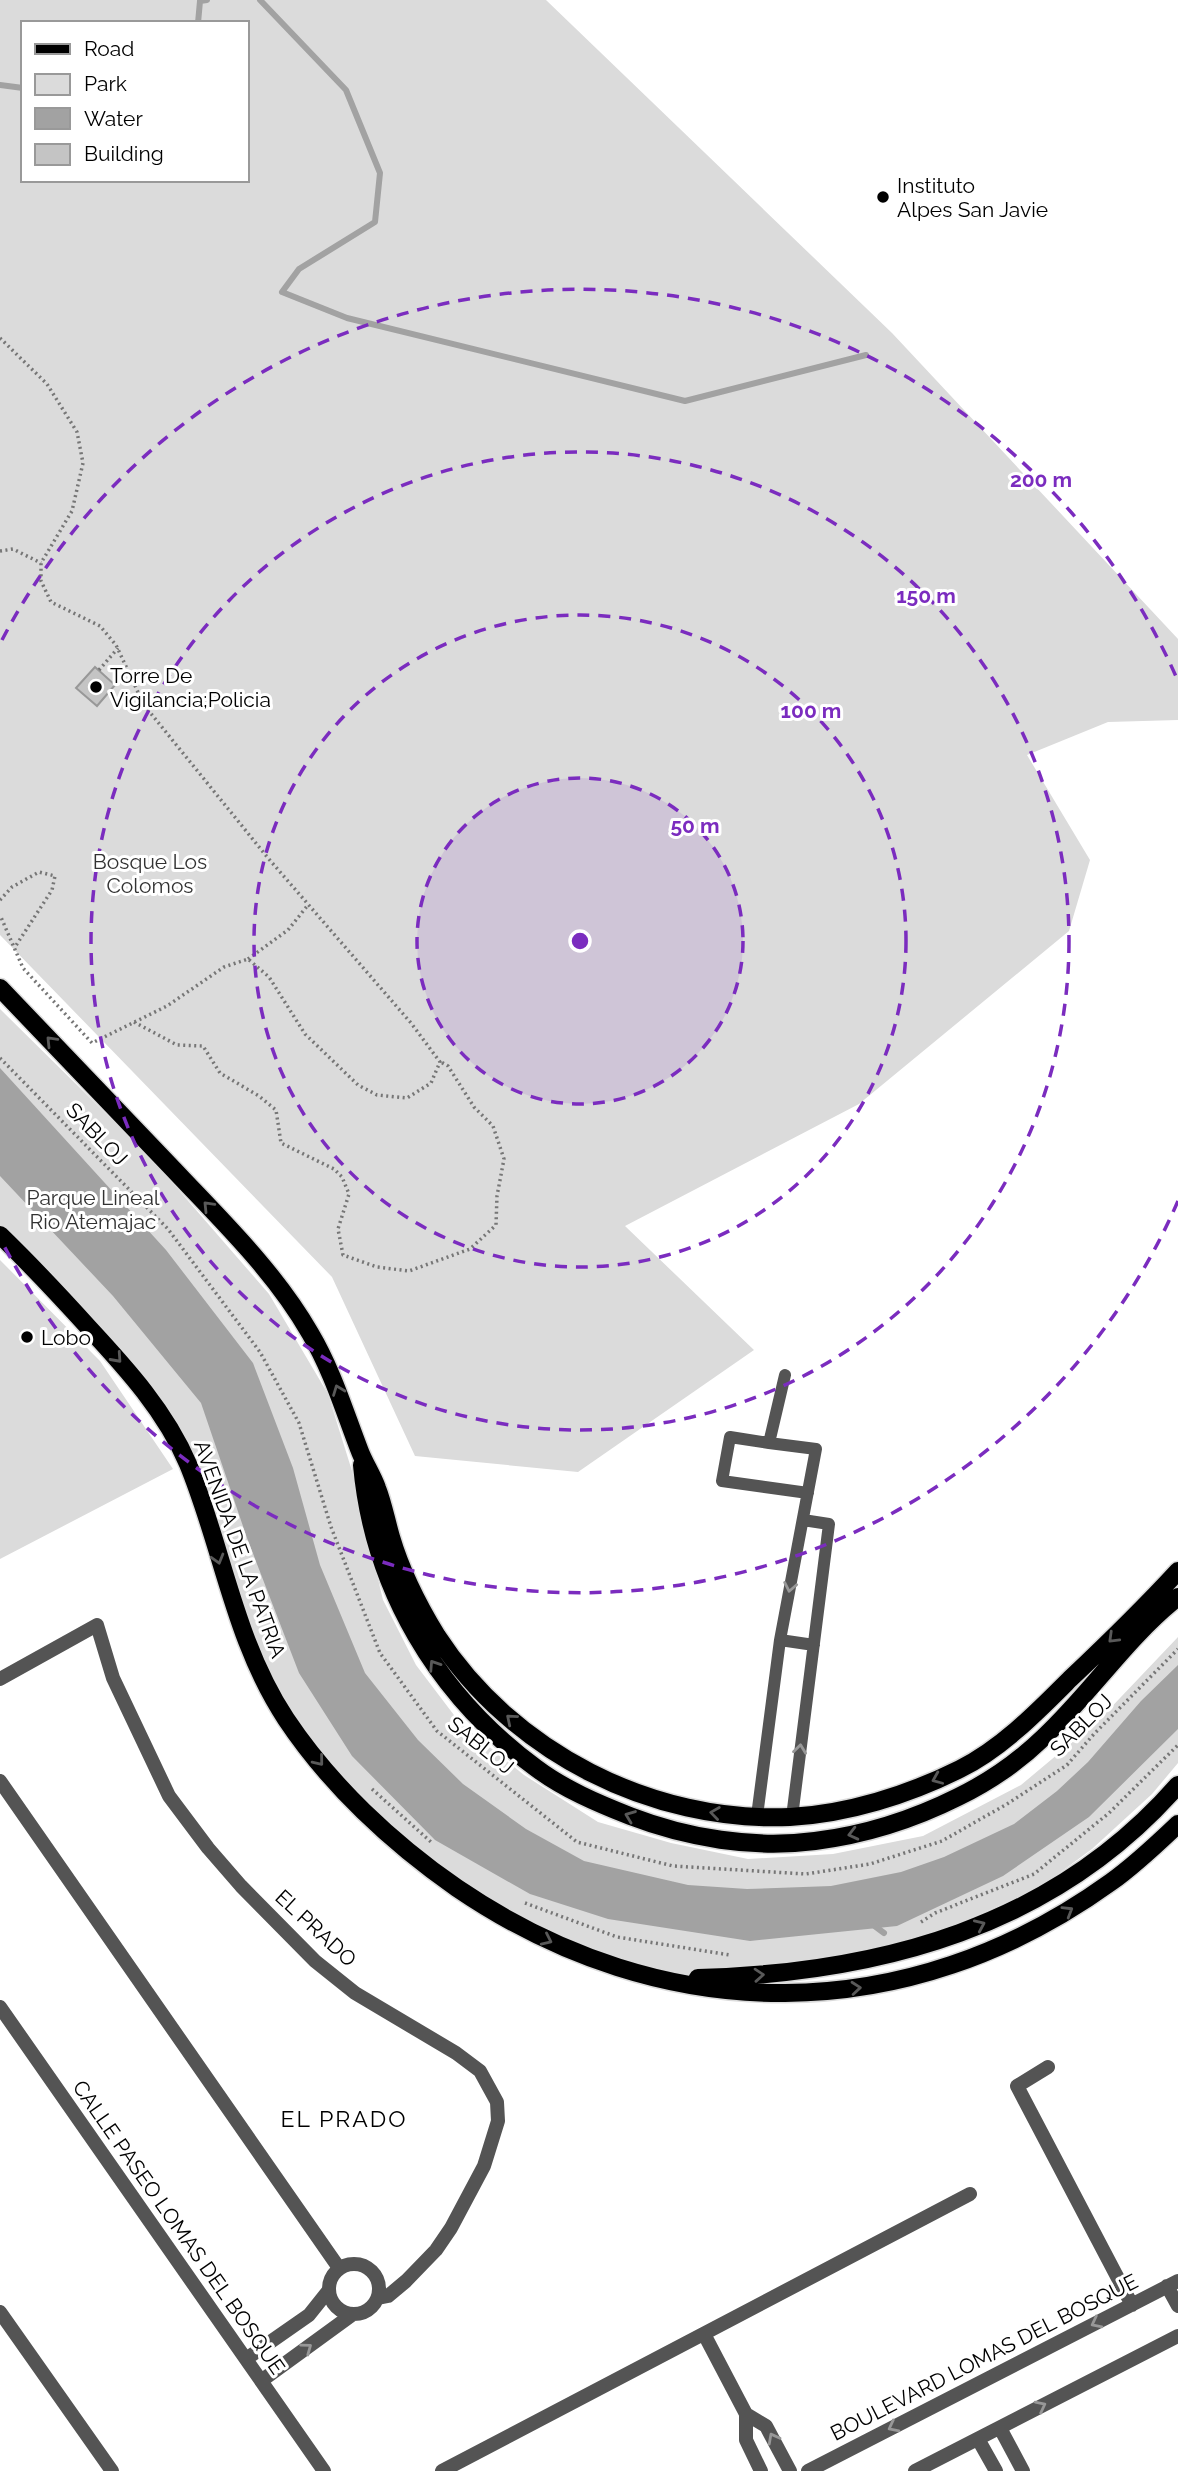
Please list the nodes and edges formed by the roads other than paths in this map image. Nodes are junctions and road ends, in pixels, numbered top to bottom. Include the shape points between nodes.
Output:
1 (0, 988) edge
2 (0, 1235) edge
3 (0, 1241) edge
4 (38, 1272) junction
5 (785, 1376) dead end
6 (769, 1443) junction
7 (361, 1454) junction
8 (808, 1493) junction
9 (803, 1520) junction
10 (1178, 1572) edge
11 (1178, 1582) edge
12 (1178, 1597) edge
13 (1148, 1604) junction
14 (780, 1640) junction
15 (814, 1645) junction
16 (0, 1679) edge
17 (0, 1781) edge
18 (1178, 1785) edge
19 (757, 1816) junction
20 (792, 1817) junction
21 (1178, 1824) edge
22 (666, 1979) junction
23 (0, 2007) edge
24 (1048, 2067) dead end
25 (970, 2194) dead end
26 (339, 2268) junction
27 (1172, 2283) edge
28 (329, 2290) junction
29 (378, 2298) junction
30 (1132, 2305) junction
31 (1178, 2306) edge
32 (0, 2312) edge
33 (353, 2314) junction
34 (704, 2334) junction
35 (1178, 2336) edge
36 (246, 2359) junction
37 (261, 2381) junction
38 (746, 2414) junction
39 (1000, 2428) junction
40 (978, 2439) junction
41 (113, 2471) edge
42 (324, 2471) edge
43 (442, 2471) edge
44 (761, 2471) edge
45 (790, 2471) edge
46 (808, 2471) edge
47 (915, 2471) edge
48 (996, 2471) edge
49 (1023, 2471) edge

7 -> 1 main road via 336,1382 310,1332 277,1285 228,1227
2 - 4 main road, AVENIDA DE LA PATRIA
3 - 4 street
4 -> 22 main road, AVENIDA DE LA PATRIA via 158,1409 186,1460 254,1660 285,1718 333,1778 399,1844 486,1908 568,1950
5 - 6 lane
6 - 8 lane via 816,1449
6 - 8 lane via 730,1437 722,1481
12 -> 7 main road via 1148,1623 1045,1737 966,1793 843,1837 782,1843 720,1840 651,1824 593,1802 537,1770 485,1727 447,1685 394,1594 364,1492
19 -> 7 main road via 692,1809 643,1796 552,1751 510,1719 472,1683 438,1637 410,1587 391,1540 378,1488
8 - 9 lane
9 -> 14 lane
9 - 15 lane via 829,1524
10 - 13 main road
11 - 13 main road
13 -> 20 main road via 1017,1730 963,1768 905,1793 842,1810
14 - 15 lane
14 - 19 lane
20 -> 15 lane
16 - 29 street, EL PRADO via 97,1625 113,1678 169,1796 208,1848 315,1961 355,1993 456,2053 480,2071 488,2084 497,2102 498,2121 466,2203 436,2250 388,2296
17 - 26 street
22 -> 18 main road, AVENIDA DE LA PATRIA via 769,1975 848,1964 963,1933 1073,1877 1126,1836
19 - 20 main road
22 -> 21 main road, AVENIDA DE LA PATRIA via 718,1990 785,1994 870,1987 949,1968 1010,1943 1067,1912 1114,1881
23 - 36 street, CALLE PASEO LOMAS DEL BOSQUE
24 - 30 street via 1017,2086
25 - 34 street
26 - 28 street
26 - 29 street via 357,2263 370,2269 379,2284
27 - 30 street, BOULEVARD LOMAS DEL BOSQUE
27 - 31 street
28 - 33 street via 336,2307
28 - 36 street via 309,2315
29 - 33 street via 368,2310
30 -> 46 street, BOULEVARD LOMAS DEL BOSQUE
32 - 41 street
37 -> 33 street
34 - 38 street
34 - 43 street
39 -> 35 street
36 - 37 street, CALLE PASEO LOMAS DEL BOSQUE
37 - 42 street, CALLE PASEO LOMAS DEL BOSQUE
38 - 44 street via 746,2440
45 -> 38 street via 766,2426
39 - 40 street
39 - 49 street
40 - 47 street
40 - 48 street

